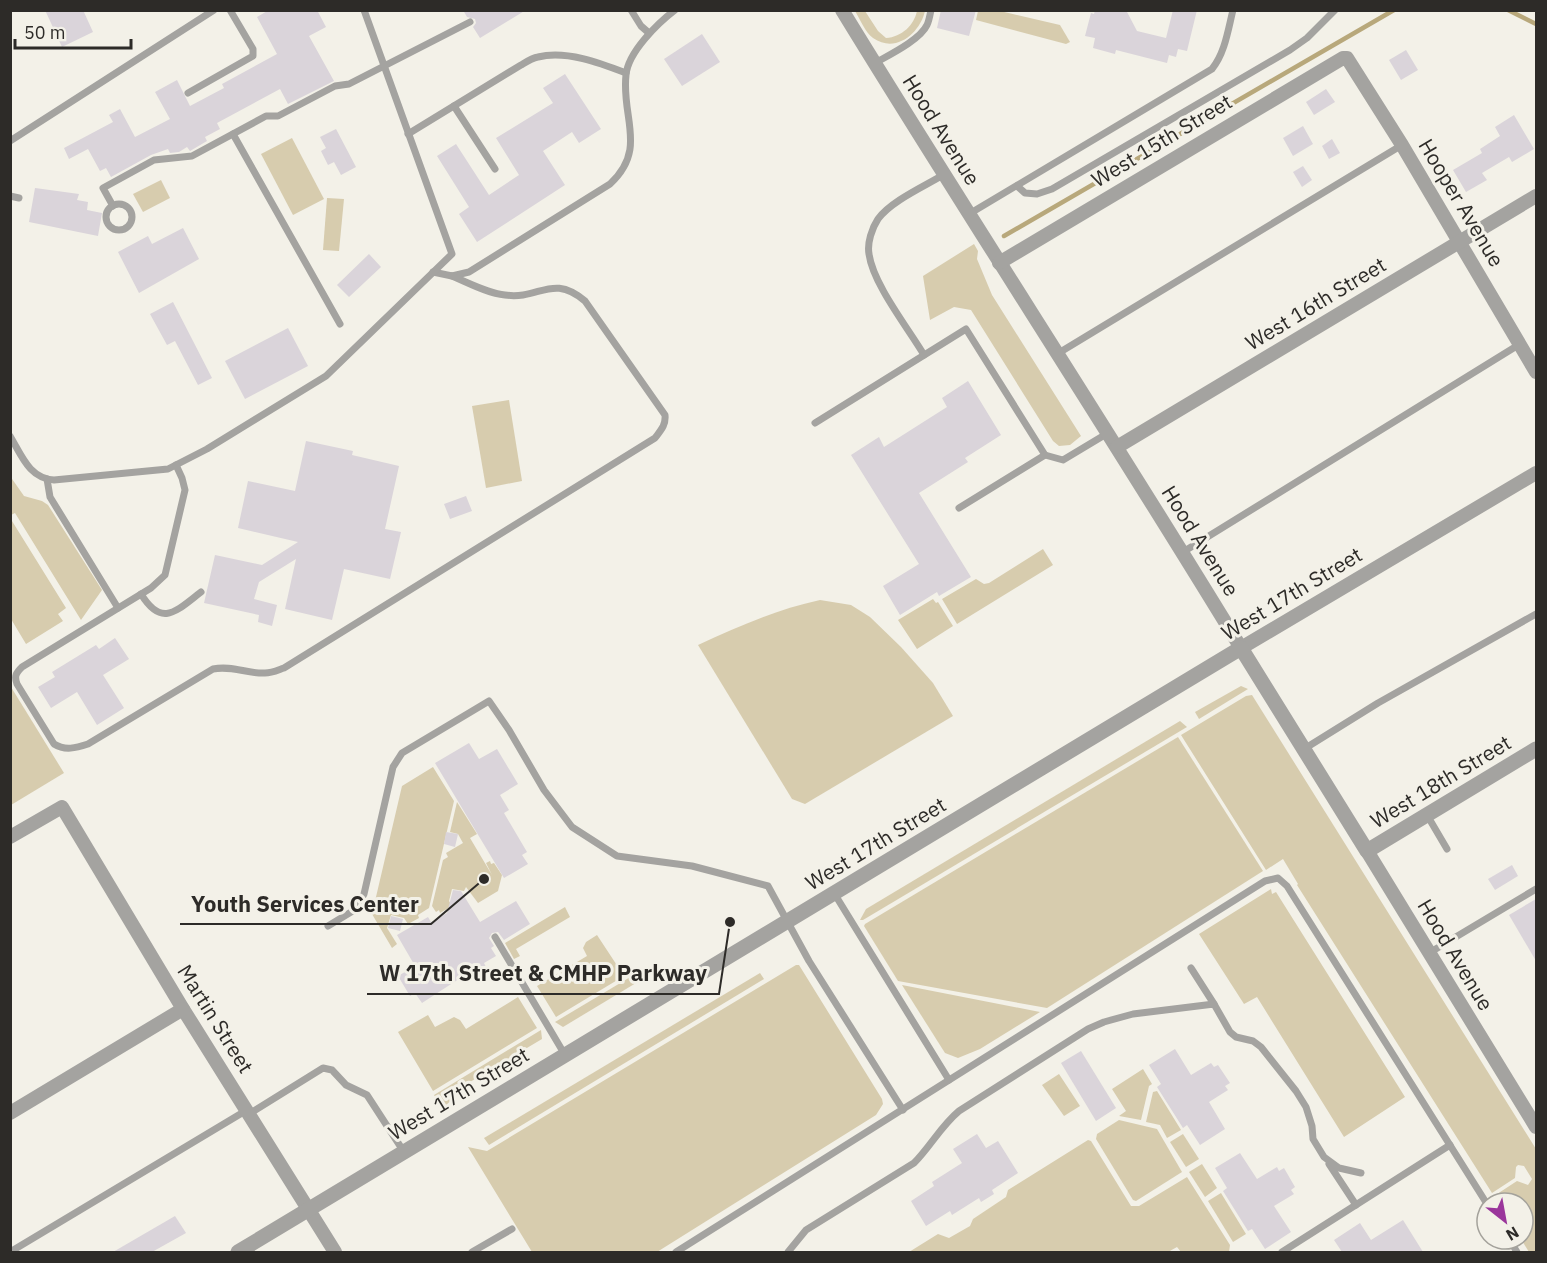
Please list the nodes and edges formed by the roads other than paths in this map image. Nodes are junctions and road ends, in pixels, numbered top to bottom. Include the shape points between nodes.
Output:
1 (214, 10) edge
2 (230, 10) edge
3 (364, 10) edge
4 (631, 10) edge
5 (675, 10) edge
6 (842, 10) edge
7 (931, 10) edge
8 (1233, 10) edge
9 (1335, 10) edge
10 (470, 22) dead end
11 (649, 33) junction
12 (1347, 58) joint
13 (874, 63) junction
14 (384, 67) junction
15 (626, 73) junction
16 (188, 93) dead end
17 (454, 105) junction
18 (233, 134) junction
19 (408, 134) junction
20 (10, 141) edge
21 (1402, 145) junction
22 (495, 169) dead end
23 (944, 175) junction
24 (1017, 186) junction
25 (10, 196) edge
26 (1536, 196) edge
27 (19, 198) dead end
28 (113, 206) dead end
29 (968, 215) junction
30 (1460, 242) junction
31 (999, 263) junction
32 (433, 272) junction
33 (452, 276) junction
34 (340, 324) dead end
35 (1520, 344) junction
36 (1057, 354) junction
37 (924, 355) junction
38 (1536, 372) edge
39 (815, 423) dead end
40 (1108, 433) junction
41 (10, 436) edge
42 (1117, 447) junction
43 (1045, 455) junction
44 (176, 465) junction
45 (1536, 473) edge
46 (47, 480) junction
47 (959, 508) dead end
48 (1183, 552) junction
49 (201, 592) dead end
50 (141, 594) junction
51 (118, 608) junction
52 (1536, 614) edge
53 (1241, 648) junction
54 (1304, 749) junction
55 (1536, 749) edge
56 (1427, 815) junction
57 (10, 837) edge
58 (1447, 849) dead end
59 (1367, 851) junction
60 (1536, 889) edge
61 (834, 893) junction
62 (787, 921) junction
63 (328, 926) dead end
64 (495, 937) dead end
65 (1429, 952) junction
66 (1191, 968) dead end
67 (1214, 1004) junction
68 (183, 1009) junction
69 (565, 1055) junction
70 (949, 1080) junction
71 (903, 1110) junction
72 (248, 1112) junction
73 (10, 1113) edge
74 (1536, 1127) edge
75 (1450, 1145) junction
76 (404, 1152) junction
77 (1324, 1156) junction
78 (1361, 1173) dead end
79 (1479, 1191) edge
80 (1356, 1205) junction
81 (309, 1210) junction
82 (512, 1229) dead end
83 (10, 1252) edge
84 (238, 1252) edge
85 (334, 1252) edge
86 (472, 1252) edge
87 (676, 1252) edge
88 (788, 1252) edge
89 (1282, 1252) edge

1 - 20 lane
2 - 16 lane via 253,49 253,56
3 - 14 lane
4 - 11 lane
5 - 11 lane
6 - 13 street, Hood Avenue
7 - 13 lane via 924,30
8 - 24 lane via 1222,51 1212,69
9 - 24 lane via 1290,50 1052,189 1025,194
10 - 14 lane
11 - 15 lane
12 - 21 street, Hooper Avenue
12 - 31 street, West 15th Street
13 - 23 street, Hood Avenue
14 - 18 lane via 331,88 278,116 266,116
14 - 19 lane
15 - 17 lane via 571,57 537,57
15 - 33 lane via 630,147 622,173 469,272
17 - 19 lane
17 - 22 lane
18 - 28 lane via 192,156 154,160 103,188
18 - 34 lane
19 - 32 lane via 452,254
21 - 30 street, Hooper Avenue
21 - 36 lane
23 - 29 street, Hood Avenue
23 - 37 lane via 879,218 868,252 876,277
24 - 29 lane
25 - 27 lane
26 - 30 street, West 16th Street
29 - 31 street, Hood Avenue
30 - 35 street, Hooper Avenue
30 - 42 street, West 16th Street
31 - 36 street, Hood Avenue
32 - 33 lane
32 - 44 lane via 326,376
33 - 51 lane via 504,295 520,296 553,287 573,291 585,301 665,415 663,428 655,438 284,668 269,673 234,667 213,669 88,744 59,747 15,679 16,673
35 - 38 street, Hooper Avenue
35 - 48 lane
36 - 40 street, Hood Avenue
37 - 39 lane
37 - 43 lane via 966,329
40 - 42 street, Hood Avenue
40 - 43 lane via 1063,460
41 - 46 lane via 31,471
42 - 48 street, Hood Avenue
43 - 47 lane
44 - 46 lane via 168,469
44 - 50 lane via 185,490 168,567 158,584
45 - 53 street, West 17th Street
46 - 51 lane via 50,497
48 - 53 street, Hood Avenue
49 - 50 lane via 177,611 163,614 150,608
50 - 51 lane
52 - 54 lane
53 - 54 street, Hood Avenue
53 - 61 street, West 17th Street
54 - 59 street, Hood Avenue
55 - 56 street, West 18th Street
56 - 58 lane
56 - 59 street, West 18th Street
57 - 68 street, Martin Street via 62,807
59 - 65 street, Hood Avenue
60 - 65 lane
61 - 62 street, West 17th Street
61 - 70 lane
62 - 63 lane via 768,886 692,866 617,856 572,827 544,790 489,701 396,760 364,894 356,909
62 - 69 street, West 17th Street
62 - 71 lane
64 - 69 lane
65 - 74 street, Hood Avenue
66 - 67 lane
67 - 77 lane via 1230,1032 1261,1047 1296,1091 1306,1107 1313,1139
67 - 88 lane via 1133,1014 1089,1029 959,1111 914,1163 806,1230
68 - 72 street, Martin Street
68 - 73 street
69 - 76 street, West 17th Street
70 - 71 lane
70 - 75 lane via 1265,882 1278,878 1287,886
71 - 87 lane
72 - 76 lane via 327,1068 346,1085 367,1095
72 - 81 street, Martin Street
72 - 83 lane
75 - 79 lane
75 - 80 lane
76 - 81 street, West 17th Street
77 - 78 lane via 1339,1168
77 - 80 lane
80 - 89 lane
81 - 84 street, West 17th Street
81 - 85 street, Martin Street
82 - 86 lane

